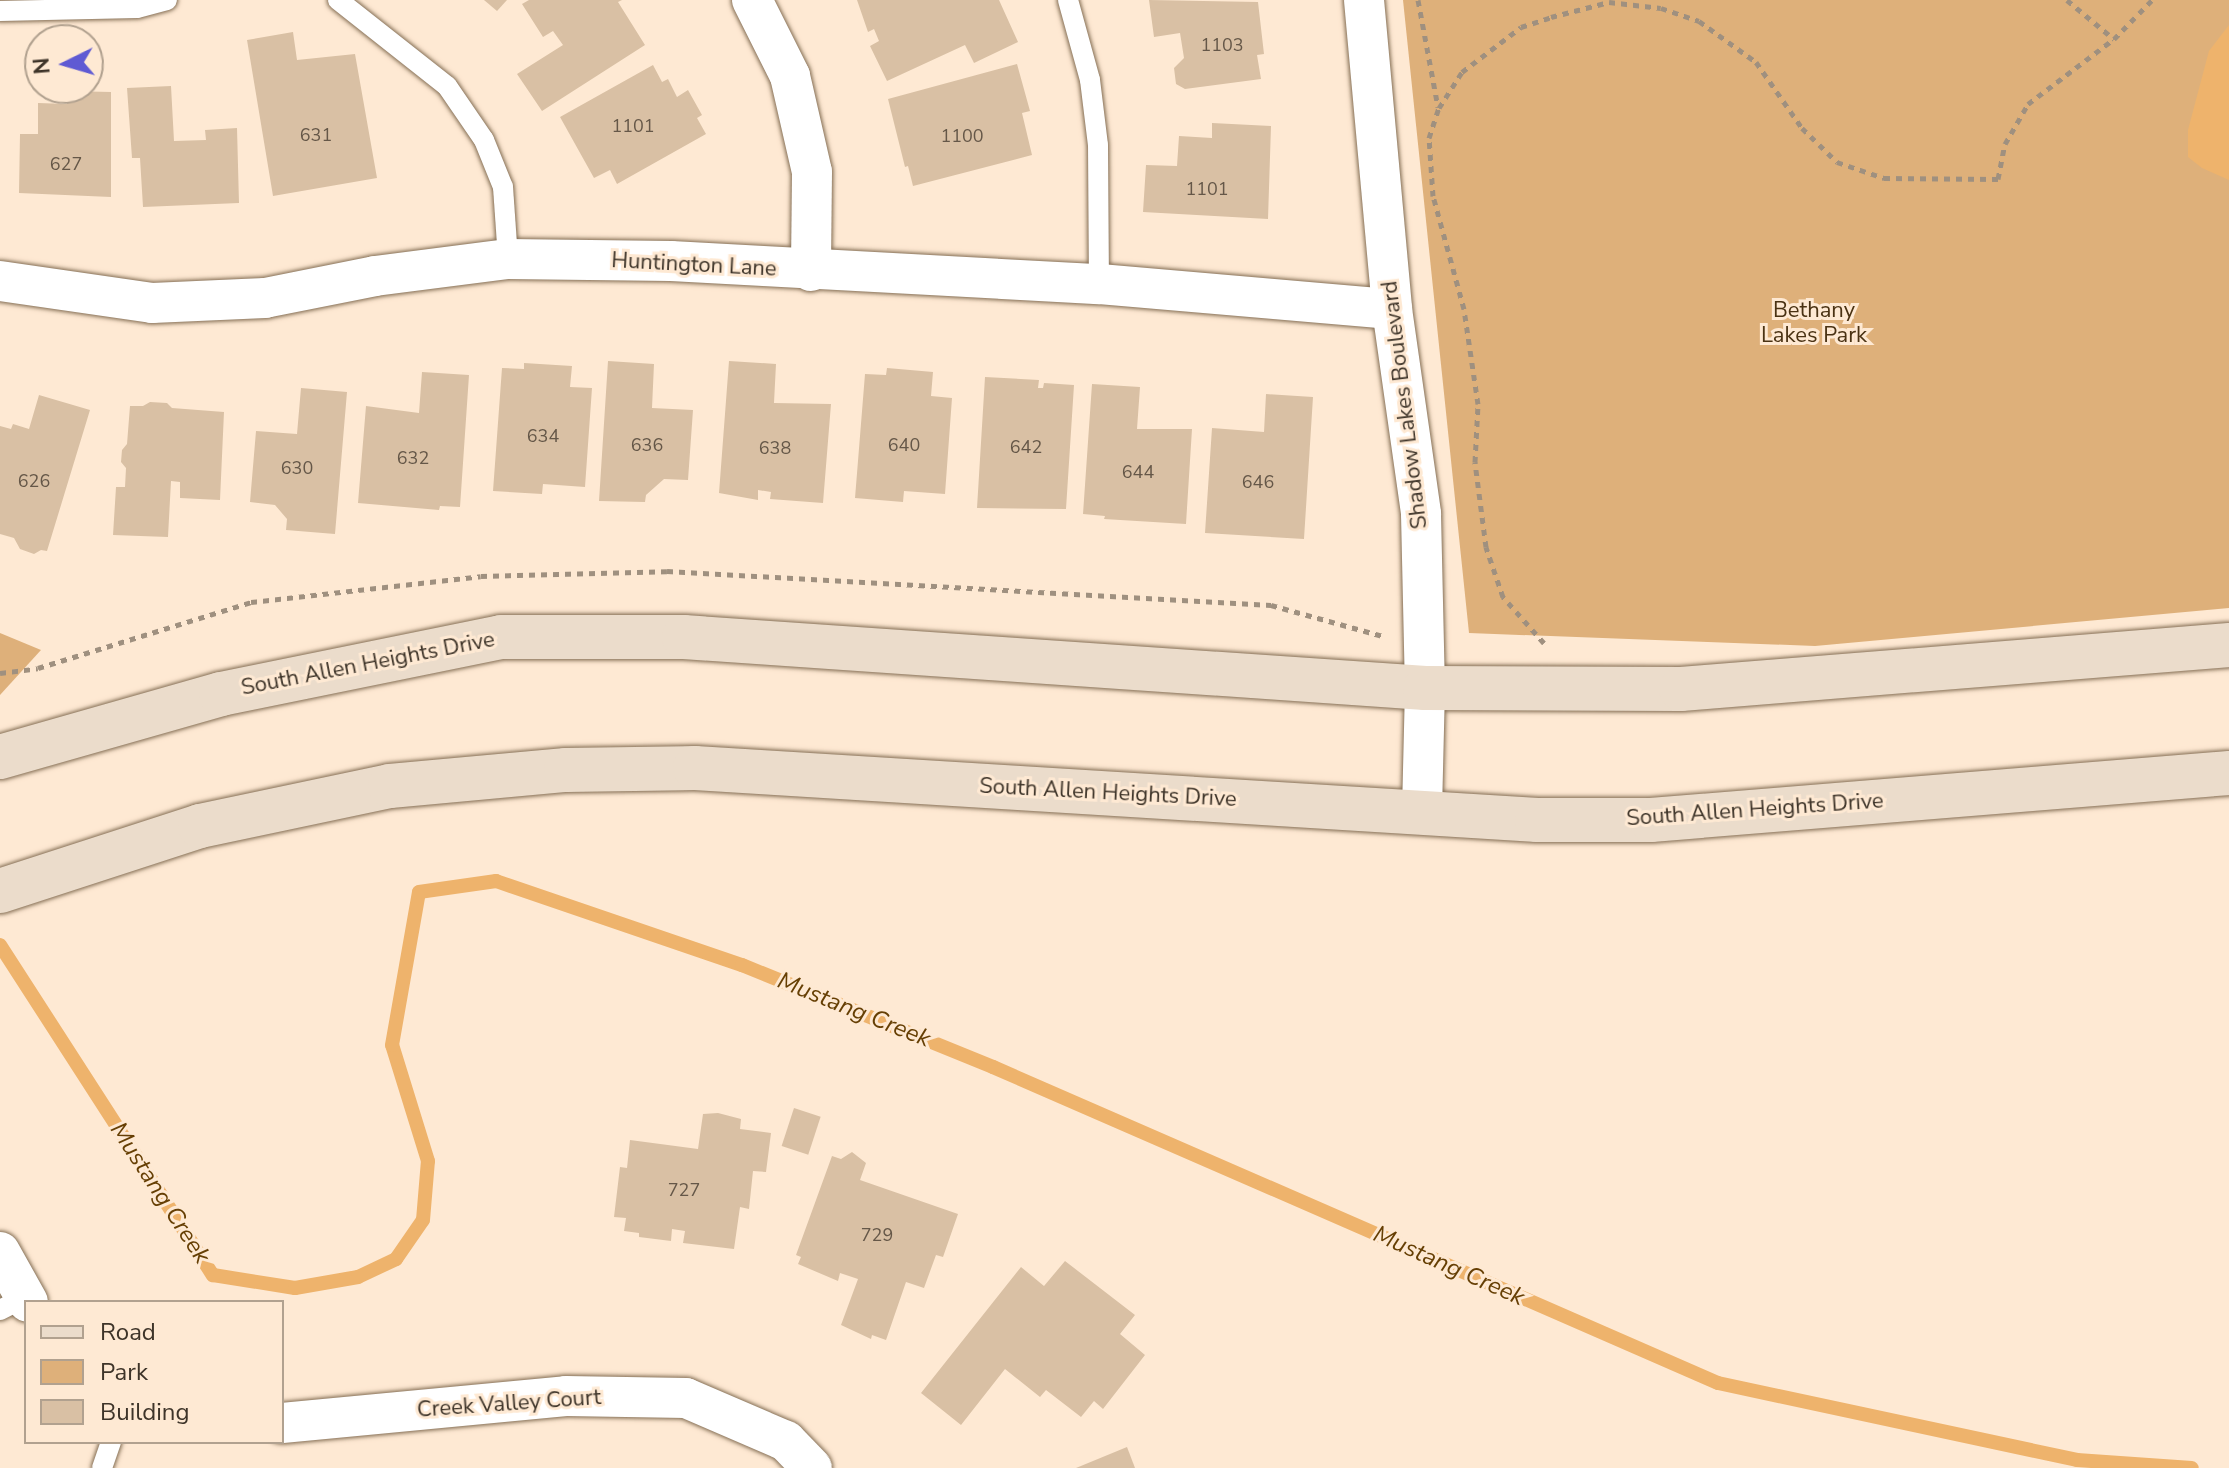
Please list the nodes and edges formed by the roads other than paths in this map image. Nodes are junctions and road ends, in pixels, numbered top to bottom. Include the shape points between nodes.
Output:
1 (167, 0) edge
2 (338, 0) edge
3 (752, 0) edge
4 (1068, 0) edge
5 (1364, 0) edge
6 (0, 11) edge
7 (508, 259) junction
8 (811, 271) junction
9 (0, 281) edge
10 (1099, 284) junction
11 (1392, 309) junction
12 (2229, 645) edge
13 (1425, 688) junction
14 (0, 757) edge
15 (2229, 773) edge
16 (1422, 812) junction
17 (0, 891) edge
18 (0, 1252) edge
19 (18, 1303) edge
20 (284, 1423) edge
21 (110, 1444) edge
22 (102, 1468) edge
23 (812, 1468) edge

1 - 6 lane via 137,8
2 - 7 lane via 447,86 484,140 503,187
3 - 8 street via 790,76 812,172
4 - 10 lane via 1090,80 1098,145
5 - 11 street, Shadow Lakes Boulevard
7 - 8 street, Huntington Lane via 671,261
7 - 9 street, Huntington Lane via 251,299 152,303
8 - 10 street, Huntington Lane
10 - 11 street, Huntington Lane
11 - 13 street, Shadow Lakes Boulevard via 1421,514
12 - 13 main road, South Allen Heights Drive via 1681,689
13 - 14 main road, South Allen Heights Drive via 684,637 501,637 221,694
13 - 16 street, Shadow Lakes Boulevard
15 - 16 main road, South Allen Heights Drive via 1651,820
16 - 17 main road, South Allen Heights Drive via 695,768 566,770 390,786 200,826
18 - 19 street
20 - 23 street, Creek Valley Court via 566,1396 686,1398 786,1441
21 - 22 lane

